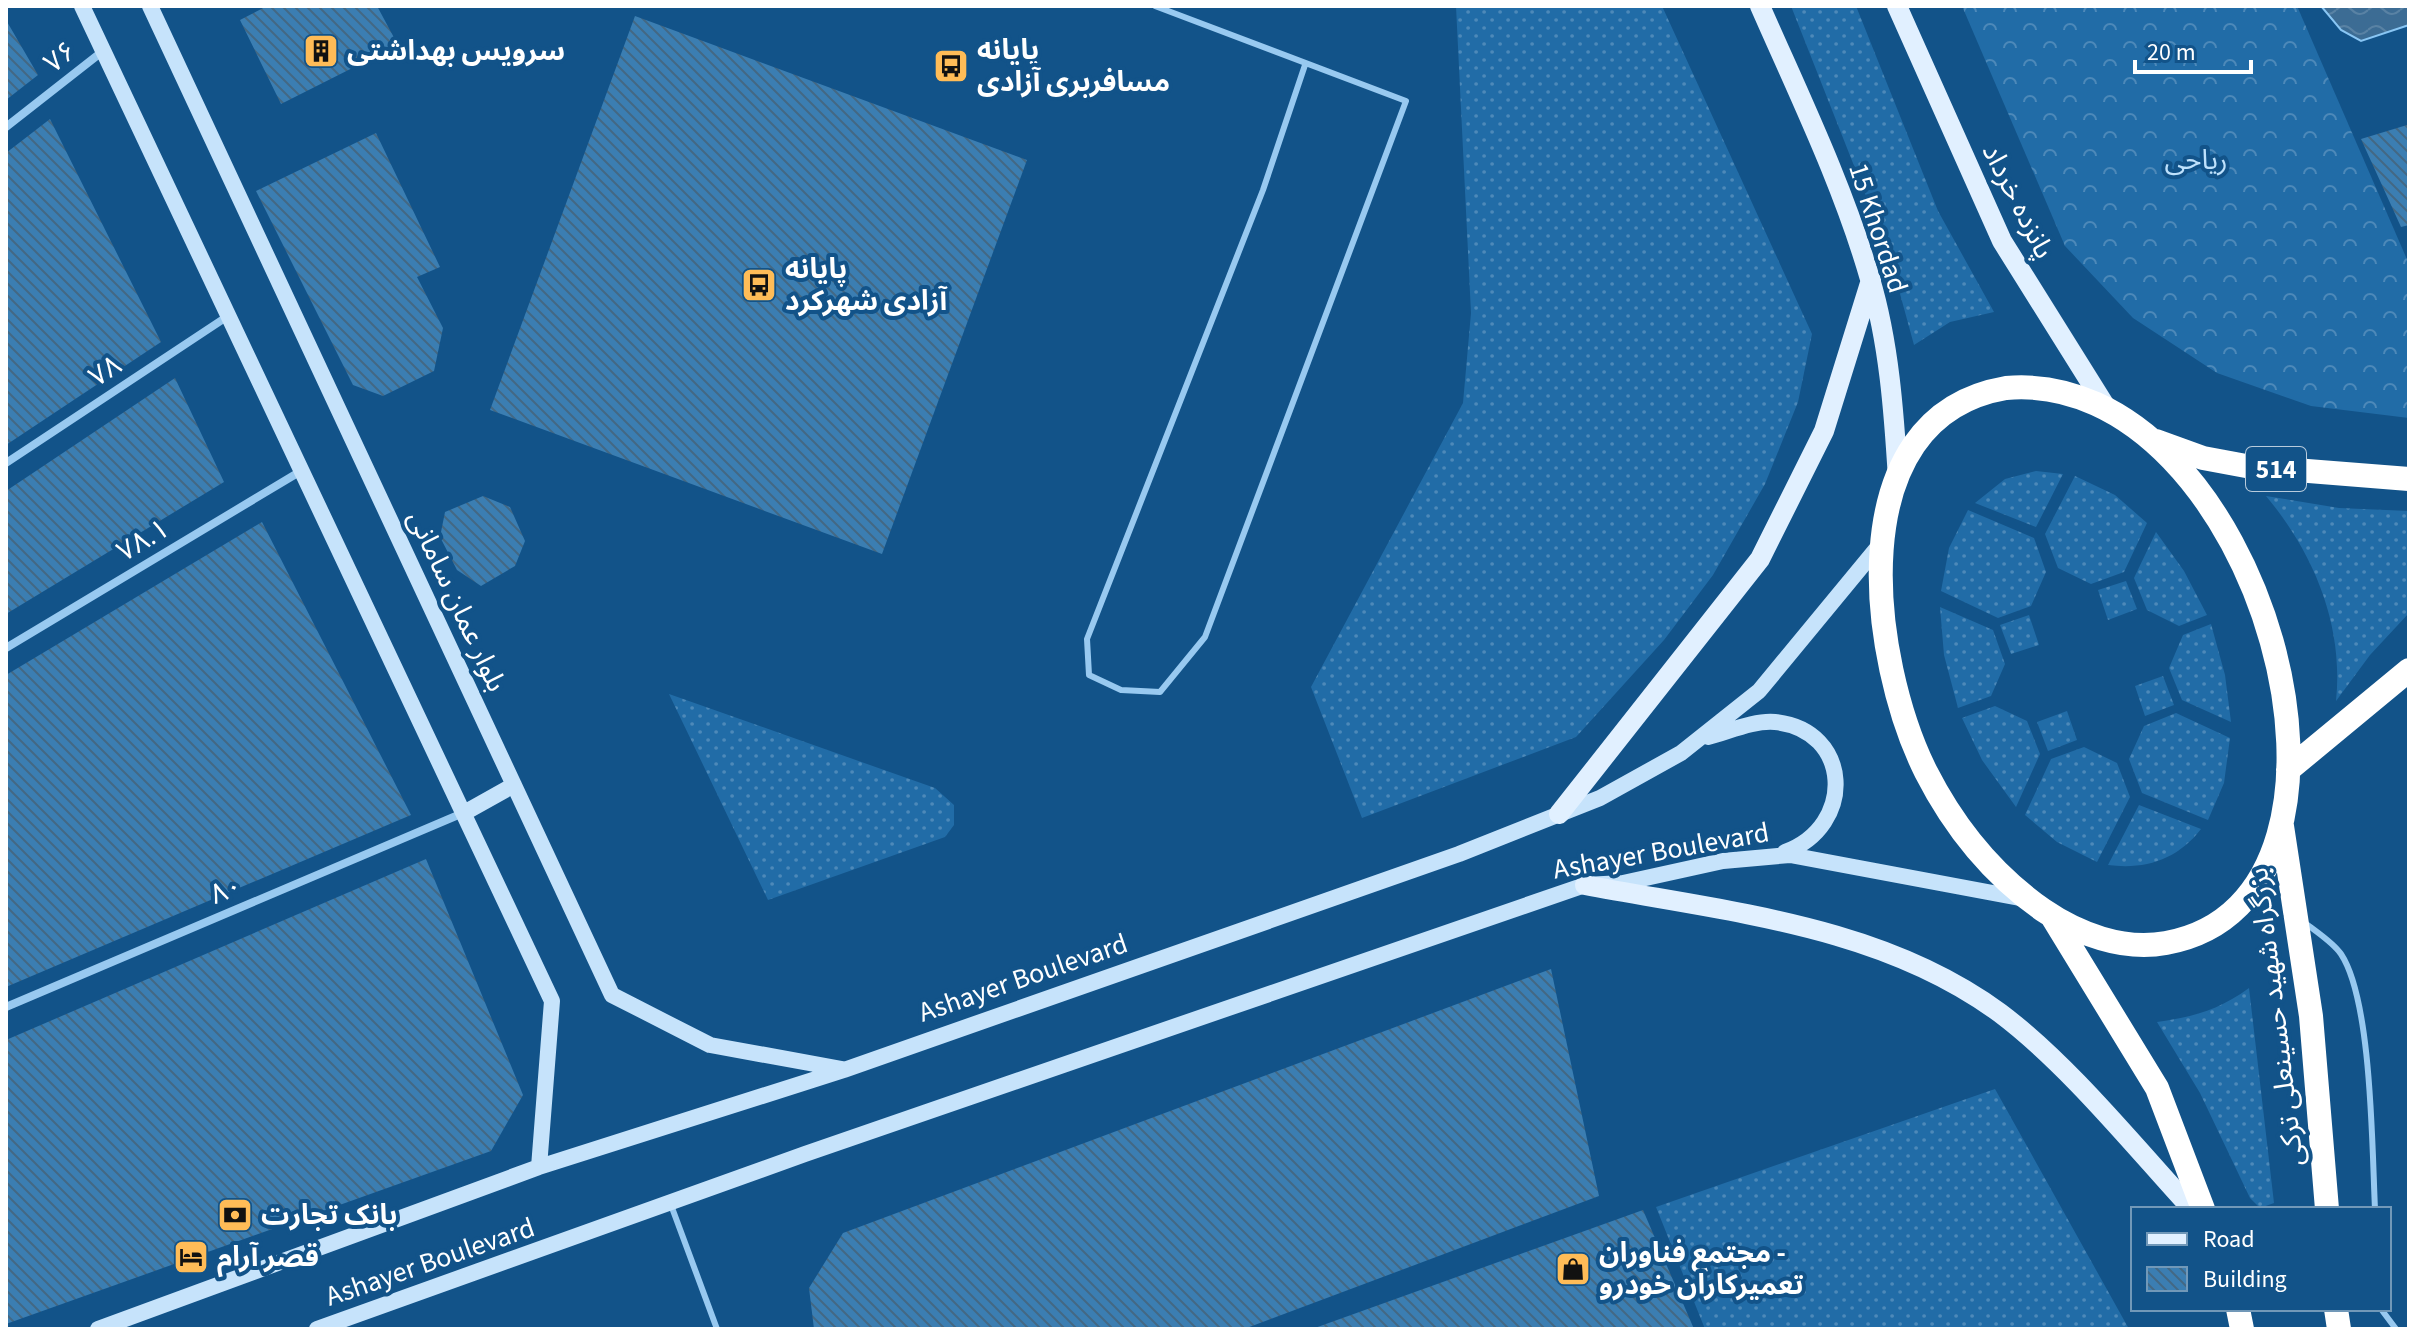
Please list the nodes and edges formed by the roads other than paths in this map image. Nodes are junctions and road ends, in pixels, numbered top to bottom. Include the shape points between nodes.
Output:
1 (82, 6) edge
2 (150, 6) edge
3 (1155, 6) edge
4 (1179, 6) edge
5 (1760, 6) edge
6 (1897, 6) edge
7 (1176, 14) junction
8 (103, 51) junction
9 (1305, 65) junction
10 (6, 127) edge
11 (1871, 280) junction
12 (228, 315) junction
13 (2109, 412) junction
14 (2148, 438) junction
15 (6, 463) edge
16 (302, 470) junction
17 (1898, 479) junction
18 (2409, 479) edge
19 (1882, 542) junction
20 (6, 648) edge
21 (2409, 670) edge
22 (1700, 740) junction
23 (2288, 770) junction
24 (514, 785) junction
25 (464, 813) junction
26 (1559, 814) junction
27 (2281, 818) junction
28 (1776, 855) junction
29 (1585, 885) junction
30 (2028, 900) junction
31 (2296, 915) junction
32 (2052, 916) junction
33 (6, 1007) edge
34 (844, 1070) junction
35 (539, 1167) junction
36 (670, 1204) junction
37 (2190, 1207) edge
38 (2202, 1207) edge
39 (2327, 1207) edge
40 (2375, 1207) edge
41 (2382, 1311) edge
42 (98, 1329) edge
43 (317, 1329) edge
44 (717, 1329) edge
45 (2396, 1329) edge

1 - 8 main road
2 - 24 main road, بلوار عمان سامانی
3 - 7 lane
4 - 7 lane
5 - 11 main road, 15 Khordad
6 - 13 main road, پانزده خرداد via 2002,241
7 - 9 lane
8 - 10 street, ۷۶
8 - 12 main road
9 - 9 lane via 1406,101 1205,637 1160,692 1121,690 1089,675 1087,639 1263,190
11 - 17 main road, 15 Khordad via 1893,406
11 - 26 main road via 1824,431 1760,559
12 - 15 street, ۷۸
12 - 16 main road
13 - 14 highway
13 - 17 highway via 2045,388 1984,393 1952,409 1929,430
14 - 18 highway, 514 via 2203,458 2246,466
14 - 23 highway via 2218,518 2259,598 2283,685
16 - 20 street, ۷۸.۱
16 - 25 main road
17 - 19 highway
19 - 22 main road, Ashayer Boulevard via 1759,691
19 - 30 highway via 1879,593 1885,647 1913,744 1963,832
21 - 23 highway
22 - 26 main road, Ashayer Boulevard via 1600,798
22 - 28 main road via 1771,722 1812,736 1826,752 1837,794 1831,815 1818,833
23 - 27 highway
24 - 25 main road
24 - 34 main road, بلوار عمان سامانی via 612,995 710,1045
25 - 33 street, ۸۰
25 - 35 main road via 552,1001
26 - 34 main road, Ashayer Boulevard
27 - 31 highway, بزرگراه شهید حسینعلی ترکی
27 - 32 highway via 2250,890 2198,934 2162,944 2123,943
28 - 29 main road, Ashayer Boulevard
28 - 30 main road, Ashayer Boulevard via 1811,856
29 - 36 main road, Ashayer Boulevard
29 - 37 main road via 1818,929 1907,959 2000,1013 2083,1089
30 - 32 highway
31 - 39 highway, بزرگراه شهید حسینعلی ترکی via 2311,1016
31 - 40 lane via 2340,953 2354,984 2366,1061
32 - 38 highway via 2157,1088
34 - 35 main road, Ashayer Boulevard
35 - 42 main road, Ashayer Boulevard
36 - 43 main road, Ashayer Boulevard
36 - 44 lane
41 - 45 lane

